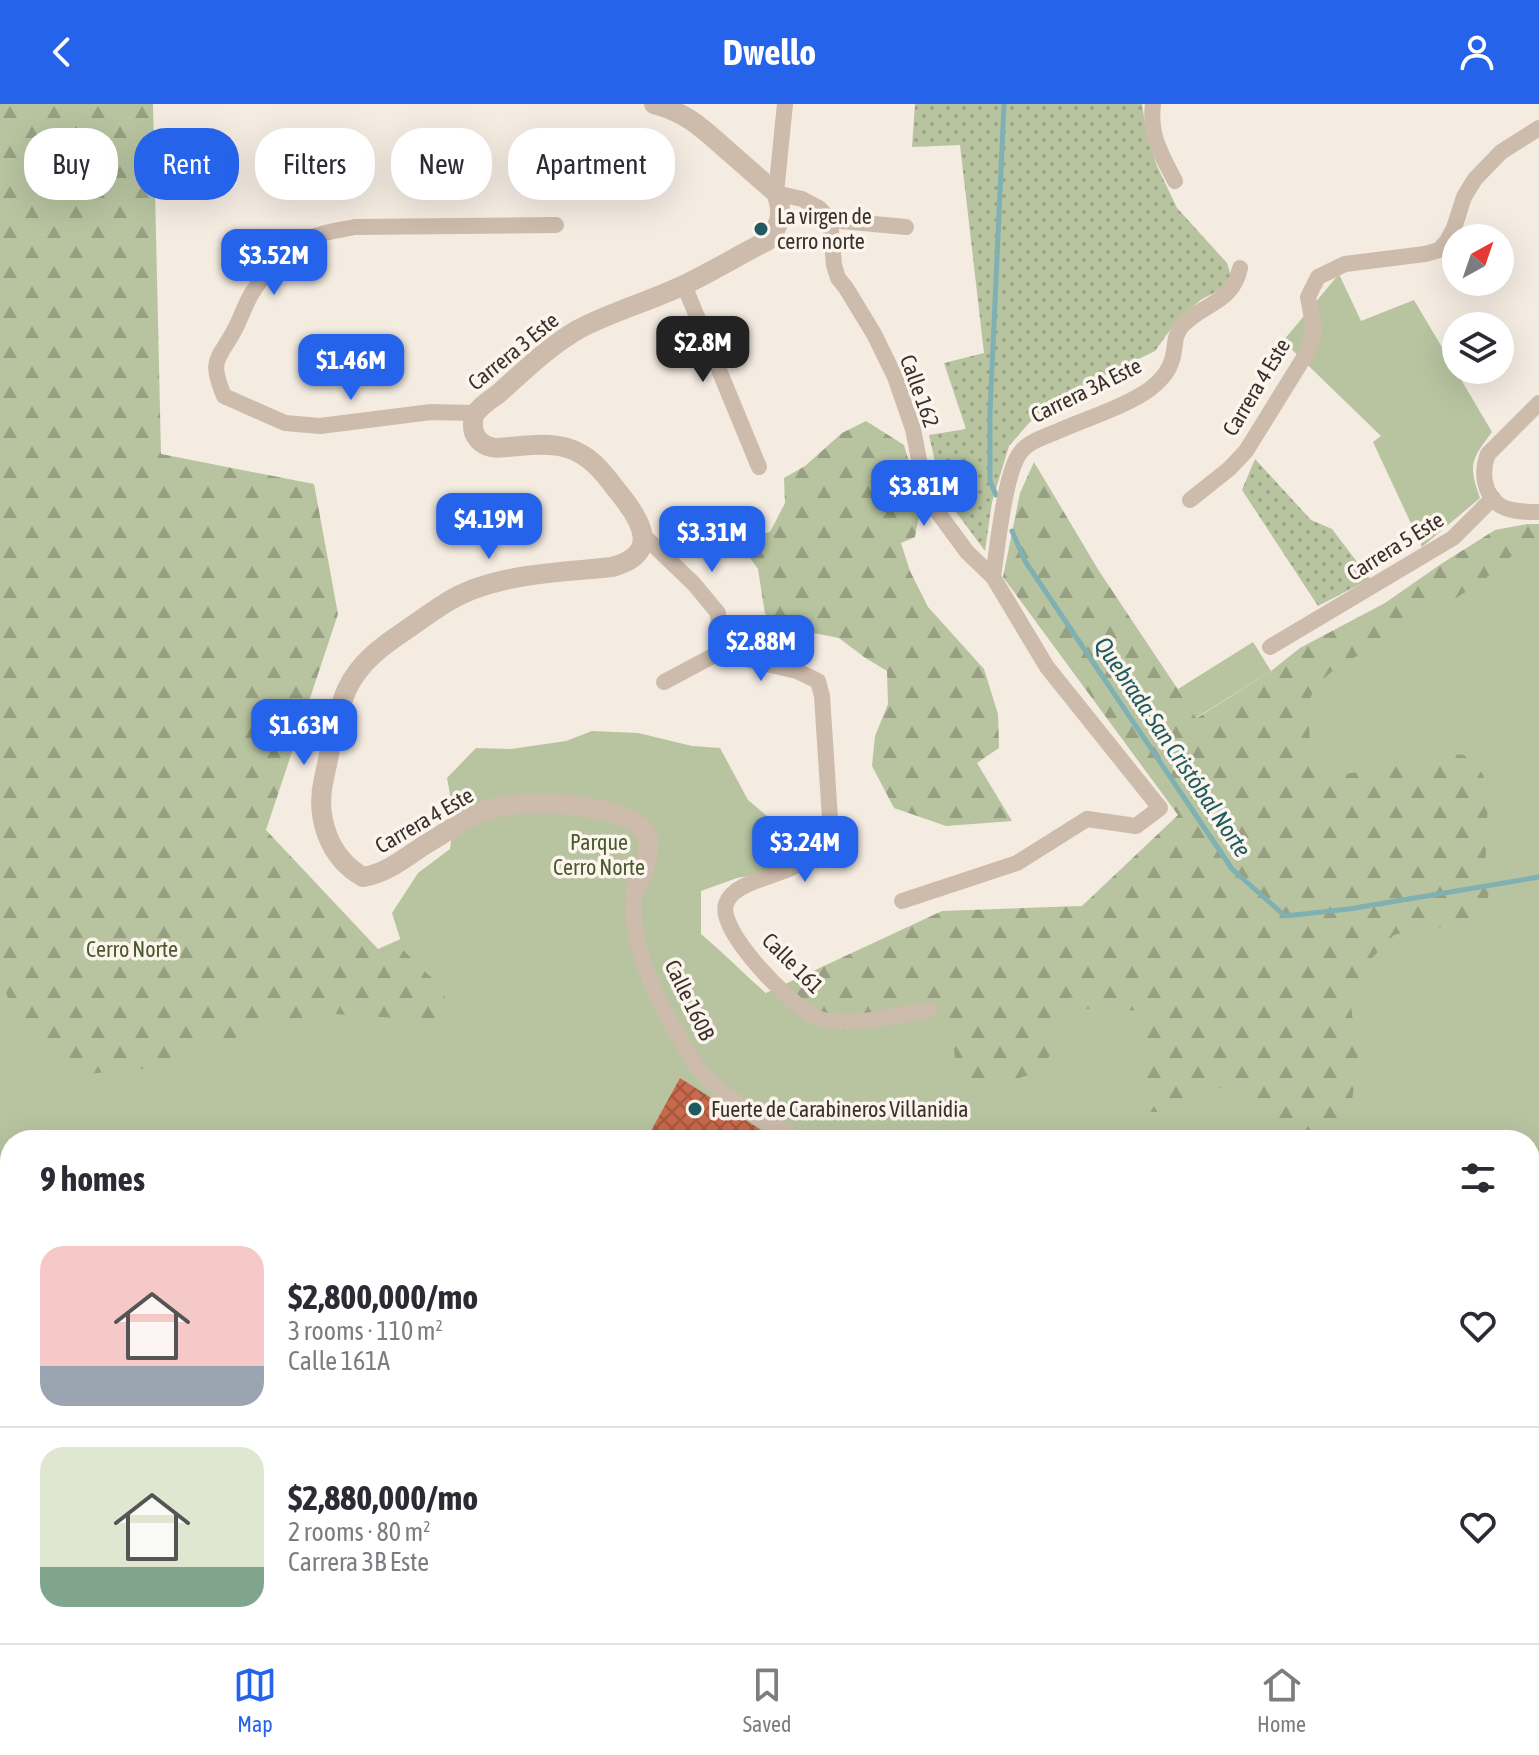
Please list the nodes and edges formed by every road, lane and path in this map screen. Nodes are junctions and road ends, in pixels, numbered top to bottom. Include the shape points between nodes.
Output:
1 (654, 104) edge
2 (785, 104) edge
3 (1153, 104) edge
4 (1539, 125) edge
5 (1531, 139) edge
6 (1175, 181) dead end
7 (776, 193) junction
8 (830, 220) junction
9 (556, 225) dead end
10 (906, 227) dead end
11 (1240, 268) dead end
12 (684, 285) junction
13 (1539, 403) edge
14 (475, 413) junction
15 (759, 467) dead end
16 (1493, 498) junction
17 (1190, 500) dead end
18 (1539, 512) edge
19 (643, 535) junction
20 (993, 577) junction
21 (1270, 647) dead end
22 (726, 649) junction
23 (664, 682) dead end
24 (646, 832) joint
25 (635, 891) joint
26 (902, 901) dead end
27 (929, 1010) dead end
28 (782, 1130) edge

1 - 7 street via 694,121
2 - 7 street
3 - 6 street via 1156,145
4 - 5 street
5 - 17 street, Carrera 4 Este via 1501,152 1475,179 1439,250 1345,264 1318,277 1308,297 1314,329 1308,351 1246,451
7 - 8 street via 802,199
7 - 12 street, Carrera 3 Este via 781,218 767,241
8 - 10 street
8 - 20 street, Calle 162 via 838,278 895,377 931,503
9 - 14 street, Carrera 3 Este via 355,227 306,240 253,290 217,357 216,377 224,396 285,423 320,426 431,412
11 - 20 street, Carrera 3A Este via 1224,297 1181,327 1172,361 1155,384 1020,451 1009,482
12 - 14 street, Carrera 3 Este via 578,330
12 - 15 street
13 - 16 street via 1488,454 1483,475
14 - 19 street via 476,436 492,448 548,445 581,454 631,508
16 - 18 street via 1502,507
16 - 21 street, Carrera 5 Este via 1453,538
19 - 22 street via 718,613
19 - 24 street, Carrera 4 Este via 635,556 625,563 472,589 378,649 348,687 340,708 321,810 336,853 363,877 382,872 467,819 523,803 597,809 630,819
20 - 26 street, Calle 162 via 1047,667 1160,808 1136,826 1087,819 1017,863
22 - 23 street
22 - 27 street, Calle 161 via 818,681 830,819 824,837 798,865 737,889 726,903 728,924 762,970 814,1017 860,1021
24 - 25 street, Calle 160B via 649,854
25 - 28 street, Calle 160B via 634,923 645,963 661,1007 698,1068

